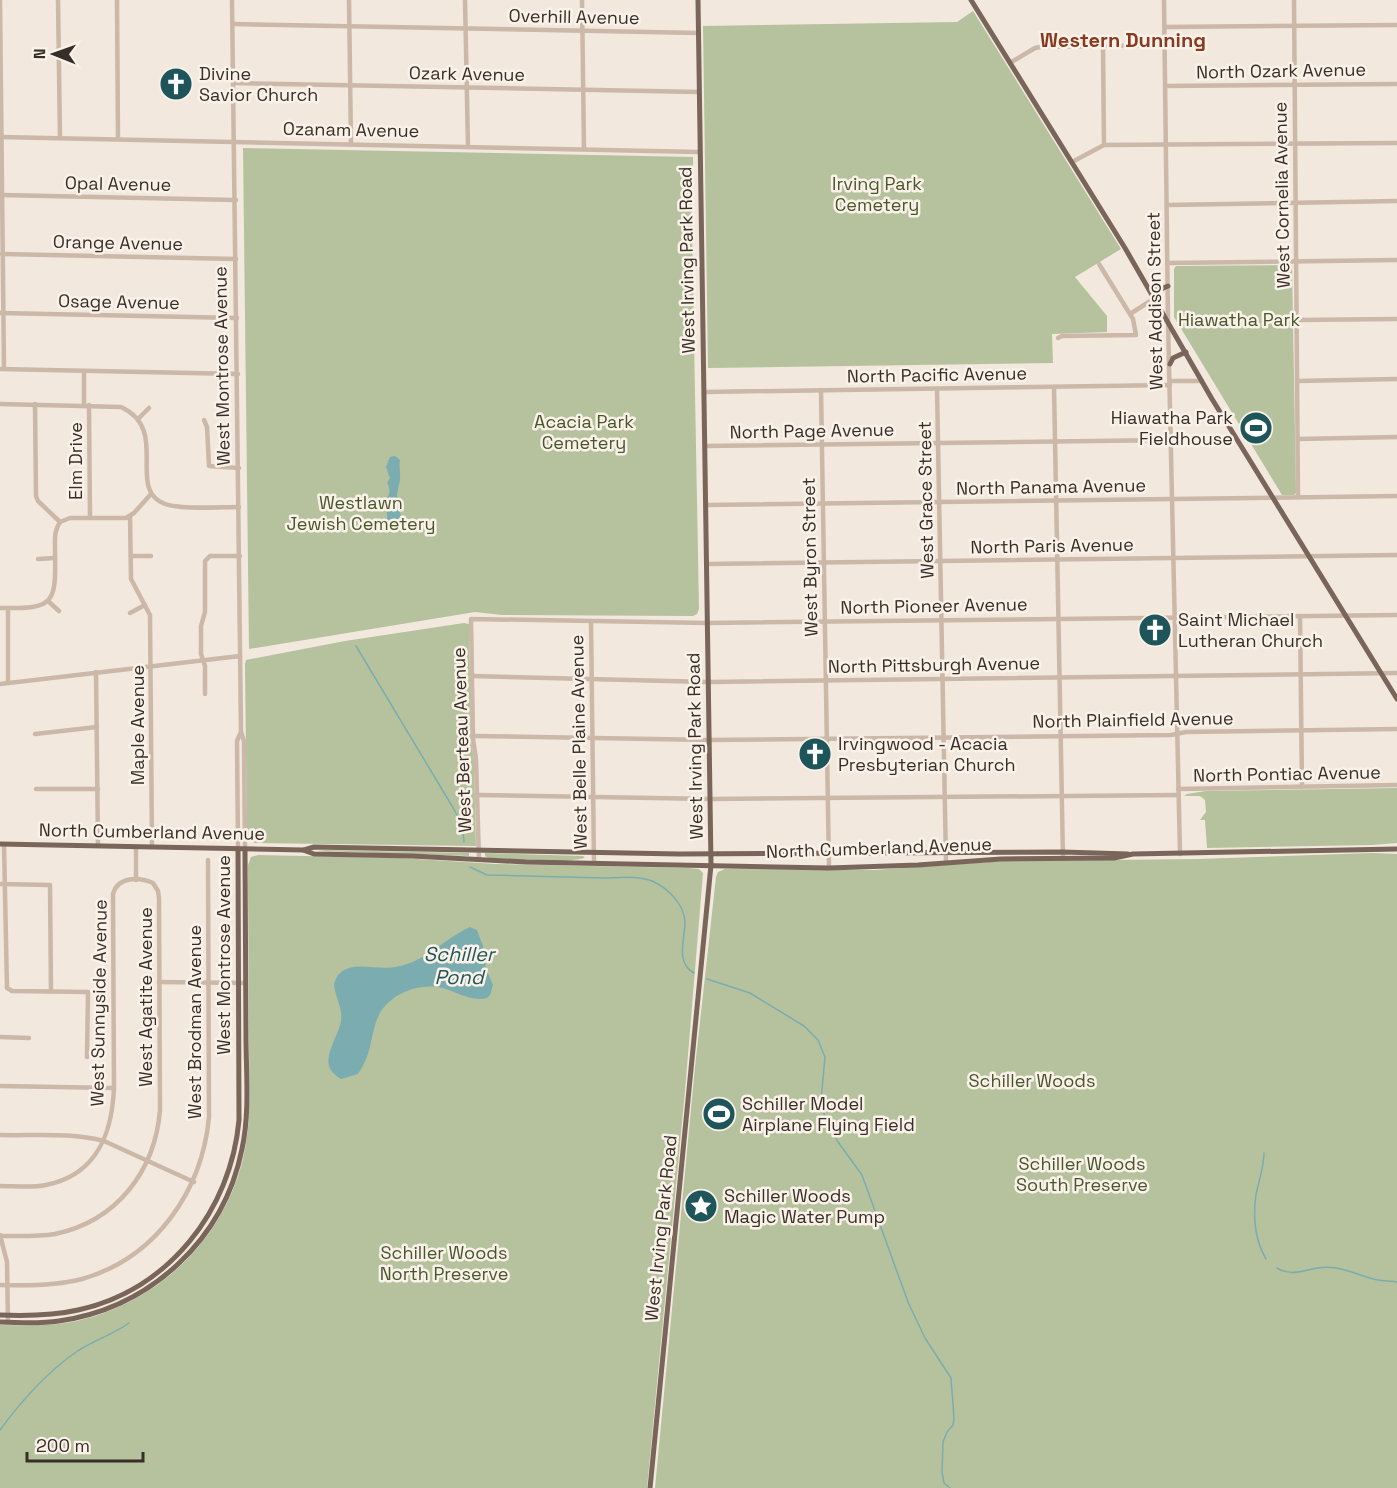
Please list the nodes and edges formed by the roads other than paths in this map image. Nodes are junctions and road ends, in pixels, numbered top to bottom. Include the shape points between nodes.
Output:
1 (0, 0) edge
2 (58, 0) edge
3 (117, 0) edge
4 (232, 0) edge
5 (349, 0) edge
6 (465, 0) edge
7 (582, 0) edge
8 (698, 0) edge
9 (971, 0) edge
10 (1164, 0) edge
11 (1294, 0) edge
12 (0, 18) edge
13 (233, 24) junction
14 (1397, 25) edge
15 (349, 26) junction
16 (1294, 26) junction
17 (1164, 27) junction
18 (466, 28) junction
19 (582, 31) junction
20 (699, 33) junction
21 (1165, 45) junction
22 (1103, 46) junction
23 (1010, 63) junction
24 (1, 77) edge
25 (234, 82) junction
26 (1397, 84) edge
27 (350, 85) junction
28 (1295, 85) junction
29 (1165, 86) junction
30 (467, 87) junction
31 (583, 90) junction
32 (699, 92) junction
33 (1, 137) edge
34 (60, 138) junction
35 (118, 139) junction
36 (235, 141) junction
37 (1397, 143) edge
38 (351, 144) junction
39 (1295, 144) junction
40 (1104, 145) junction
41 (1166, 146) junction
42 (468, 147) junction
43 (584, 149) junction
44 (700, 152) junction
45 (1072, 162) junction
46 (1, 195) edge
47 (236, 200) junction
48 (1397, 201) edge
49 (1296, 203) junction
50 (1167, 204) junction
51 (2, 254) edge
52 (236, 259) junction
53 (1397, 260) edge
54 (1296, 261) junction
55 (1168, 263) junction
56 (1099, 264) dead end
57 (1168, 286) junction
58 (1149, 288) junction
59 (1155, 298) junction
60 (2, 313) edge
61 (1130, 314) junction
62 (237, 318) junction
63 (1397, 319) edge
64 (1168, 320) junction
65 (1297, 321) junction
66 (1058, 338) dead end
67 (1186, 352) junction
68 (1170, 364) junction
69 (2, 369) edge
70 (84, 371) junction
71 (238, 374) junction
72 (1397, 379) edge
73 (1202, 381) junction
74 (1298, 381) junction
75 (1170, 383) junction
76 (1054, 387) junction
77 (937, 389) junction
78 (821, 390) junction
79 (704, 392) junction
80 (0, 404) edge
81 (35, 404) junction
82 (87, 405) junction
83 (149, 408) dead end
84 (138, 419) junction
85 (204, 420) dead end
86 (1397, 437) edge
87 (1298, 439) junction
88 (1171, 440) junction
89 (1055, 441) junction
90 (938, 443) junction
91 (822, 445) junction
92 (705, 446) junction
93 (239, 468) junction
94 (151, 494) junction
95 (1397, 496) edge
96 (1299, 497) junction
97 (1273, 498) junction
98 (1173, 499) junction
99 (1056, 500) junction
100 (939, 502) junction
101 (823, 503) junction
102 (706, 504) junction
103 (239, 507) junction
104 (130, 516) junction
105 (90, 518) junction
106 (60, 522) junction
107 (1397, 555) edge
108 (130, 556) junction
109 (151, 556) dead end
110 (240, 556) junction
111 (1309, 556) junction
112 (56, 558) junction
113 (1174, 558) junction
114 (38, 559) dead end
115 (1057, 559) junction
116 (940, 561) junction
117 (824, 562) junction
118 (707, 564) junction
119 (48, 601) junction
120 (145, 605) junction
121 (0, 608) edge
122 (8, 608) junction
123 (59, 611) dead end
124 (130, 614) dead end
125 (1397, 615) edge
126 (1300, 616) junction
127 (1346, 616) junction
128 (1175, 617) junction
129 (1058, 618) junction
130 (471, 619) joint
131 (942, 620) junction
132 (591, 621) junction
133 (825, 621) junction
134 (708, 622) junction
135 (240, 656) junction
136 (202, 661) junction
137 (152, 665) junction
138 (96, 672) junction
139 (1381, 673) junction
140 (1397, 673) edge
141 (1300, 674) junction
142 (472, 676) junction
143 (1176, 676) junction
144 (1059, 677) junction
145 (592, 679) junction
146 (943, 679) junction
147 (826, 680) junction
148 (8, 682) junction
149 (709, 682) junction
150 (0, 684) edge
151 (205, 694) dead end
152 (1397, 699) edge
153 (97, 727) junction
154 (1397, 729) edge
155 (1301, 731) junction
156 (241, 732) junction
157 (35, 734) dead end
158 (1177, 734) junction
159 (473, 736) junction
160 (1061, 736) junction
161 (944, 737) junction
162 (592, 738) junction
163 (827, 739) junction
164 (710, 740) junction
165 (1397, 785) edge
166 (1302, 787) junction
167 (36, 789) dead end
168 (98, 789) junction
169 (1178, 792) junction
170 (477, 795) junction
171 (1062, 796) junction
172 (593, 797) junction
173 (945, 797) junction
174 (828, 798) junction
175 (711, 799) junction
176 (2, 844) edge
177 (98, 846) junction
178 (136, 847) junction
179 (152, 847) junction
180 (238, 849) junction
181 (245, 849) junction
182 (1397, 849) edge
183 (303, 850) junction
184 (479, 851) junction
185 (946, 852) junction
186 (594, 853) junction
187 (711, 854) junction
188 (1179, 854) junction
189 (829, 855) junction
190 (1063, 855) junction
191 (208, 860) dead end
192 (479, 860) junction
193 (946, 862) junction
194 (594, 863) junction
195 (711, 865) junction
196 (829, 868) junction
197 (136, 880) junction
198 (2, 885) edge
199 (159, 982) junction
200 (209, 982) junction
201 (239, 983) junction
202 (246, 983) junction
203 (51, 991) junction
204 (0, 1037) edge
205 (29, 1038) dead end
206 (87, 1057) dead end
207 (0, 1086) edge
208 (114, 1088) junction
209 (0, 1135) edge
210 (104, 1141) junction
211 (148, 1161) junction
212 (194, 1182) junction
213 (0, 1186) edge
214 (0, 1236) edge
215 (0, 1285) edge
216 (9, 1285) junction
217 (0, 1315) edge
218 (8, 1315) junction
219 (0, 1322) edge
220 (8, 1322) junction
221 (650, 1488) edge

1 - 12 street
2 - 34 street
3 - 35 street
4 - 13 street, West Montrose Avenue
5 - 15 street
6 - 18 street
7 - 19 street
8 - 20 main road, West Irving Park Road
9 - 23 main road
10 - 17 street, West Addison Street
11 - 16 street, West Cornelia Avenue
12 - 24 street
13 - 15 street, Overhill Avenue
13 - 25 street, West Montrose Avenue
14 - 16 street
15 - 18 street, Overhill Avenue
15 - 27 street
16 - 17 street
16 - 28 street, West Cornelia Avenue
17 - 21 street, West Addison Street
18 - 19 street, Overhill Avenue
18 - 30 street
19 - 20 street, Overhill Avenue
19 - 31 street
20 - 32 main road, West Irving Park Road
21 - 22 street
21 - 29 street, West Addison Street
22 - 23 street via 1035,48
22 - 40 street
23 - 45 main road
24 - 33 street
25 - 27 street, Ozark Avenue
25 - 36 street, West Montrose Avenue
26 - 28 street, North Ozark Avenue
27 - 30 street, Ozark Avenue
27 - 38 street
28 - 29 street, North Ozark Avenue
28 - 39 street, West Cornelia Avenue
29 - 41 street, West Addison Street
30 - 31 street, Ozark Avenue
30 - 42 street
31 - 32 street, Ozark Avenue
31 - 43 street
32 - 44 main road, West Irving Park Road
33 - 34 street, Ozanam Avenue
33 - 46 street
34 - 35 street, Ozanam Avenue
35 - 36 street, Ozanam Avenue
36 - 38 street, Ozanam Avenue
36 - 47 street, West Montrose Avenue
37 - 39 street
38 - 42 street, Ozanam Avenue
39 - 41 street
39 - 49 street, West Cornelia Avenue
40 - 41 street
40 - 45 street
41 - 50 street, West Addison Street
42 - 43 street, Ozanam Avenue
43 - 44 street, Ozanam Avenue
44 - 79 main road, West Irving Park Road
45 - 58 main road
46 - 47 street, Opal Avenue
46 - 51 street
47 - 52 street, West Montrose Avenue
48 - 49 street
49 - 50 street
49 - 54 street, West Cornelia Avenue
50 - 55 street, West Addison Street
51 - 52 street, Orange Avenue
51 - 60 street
52 - 62 street, West Montrose Avenue
53 - 54 street
54 - 55 street
54 - 65 street, West Cornelia Avenue
55 - 57 street, West Addison Street
56 - 61 street
57 - 58 main road via 1159,290
57 - 64 street, West Addison Street
58 - 59 main road
59 - 61 street
59 - 64 main road
60 - 62 street, Osage Avenue
60 - 69 street
61 - 66 street via 1136,335
62 - 71 street, West Montrose Avenue
63 - 65 street
64 - 67 main road
64 - 68 street, West Addison Street
65 - 74 street, West Cornelia Avenue
67 - 68 main road
67 - 73 main road
68 - 75 street, West Addison Street
69 - 70 street
70 - 71 street
70 - 82 street, Elm Drive
71 - 93 street, West Montrose Avenue
72 - 74 street
73 - 75 street, North Pacific Avenue
73 - 97 main road
74 - 87 street, West Cornelia Avenue
75 - 76 street, North Pacific Avenue
75 - 88 street, West Addison Street
76 - 77 street, North Pacific Avenue
76 - 89 street
77 - 78 street, North Pacific Avenue
77 - 90 street, West Grace Street
78 - 79 street, North Pacific Avenue
78 - 91 street, West Byron Street
79 - 92 main road, West Irving Park Road
80 - 81 street
81 - 82 street
81 - 106 street via 36,496
82 - 84 street via 121,407
82 - 105 street, Elm Drive
83 - 84 street
84 - 94 street via 146,434
85 - 93 street via 209,466
86 - 87 street
87 - 96 street, West Cornelia Avenue
88 - 89 street, North Page Avenue
88 - 98 street, West Addison Street
89 - 90 street, North Page Avenue
89 - 99 street
90 - 91 street, North Page Avenue
90 - 100 street, West Grace Street
91 - 92 street, North Page Avenue
91 - 101 street, West Byron Street
92 - 102 main road, West Irving Park Road
93 - 103 street, West Montrose Avenue
94 - 103 street via 172,506
94 - 104 street
95 - 96 street, North Panama Avenue
96 - 97 street, North Panama Avenue
97 - 98 street, North Panama Avenue
97 - 111 main road
98 - 99 street, North Panama Avenue
98 - 113 street, West Addison Street
99 - 100 street, North Panama Avenue
99 - 115 street
100 - 101 street, North Panama Avenue
100 - 116 street, West Grace Street
101 - 102 street, North Panama Avenue
101 - 117 street, West Byron Street
102 - 118 main road, West Irving Park Road
103 - 110 street, West Montrose Avenue
104 - 105 street
104 - 108 street, Maple Avenue
105 - 106 street
106 - 112 street via 55,534
107 - 111 street, North Paris Avenue
108 - 109 street
108 - 120 street, Maple Avenue via 131,579
110 - 135 street, West Montrose Avenue
110 - 136 street via 207,557
111 - 113 street, North Paris Avenue
111 - 127 main road
112 - 114 street
112 - 119 street via 55,586
113 - 115 street, North Paris Avenue
113 - 128 street, West Addison Street
115 - 116 street, North Paris Avenue
115 - 129 street
116 - 117 street, North Paris Avenue
116 - 131 street, West Grace Street
117 - 118 street, North Paris Avenue
117 - 133 street, West Byron Street
118 - 134 main road, West Irving Park Road
119 - 122 street via 40,607
119 - 123 street
120 - 124 street
120 - 137 street, Maple Avenue via 150,615
121 - 122 street
122 - 148 street
125 - 127 street, North Pioneer Avenue
126 - 127 street, North Pioneer Avenue
126 - 128 street, North Pioneer Avenue
126 - 141 street
127 - 139 main road
128 - 129 street, North Pioneer Avenue
128 - 143 street, West Addison Street
129 - 131 street, North Pioneer Avenue
129 - 144 street
130 - 132 street, North Pioneer Avenue
130 - 142 street, West Berteau Avenue
131 - 133 street, North Pioneer Avenue
131 - 146 street, West Grace Street
132 - 134 street, North Pioneer Avenue
132 - 145 street, West Belle Plaine Avenue
133 - 134 street, North Pioneer Avenue
133 - 147 street, West Byron Street
134 - 149 main road, West Irving Park Road
135 - 136 street
135 - 156 street, West Montrose Avenue
136 - 137 street
136 - 151 street
137 - 138 street
137 - 179 street, Maple Avenue
138 - 148 street
138 - 153 street
139 - 140 street, North Pittsburgh Avenue
139 - 141 street, North Pittsburgh Avenue
139 - 152 main road
141 - 143 street, North Pittsburgh Avenue
141 - 155 street
142 - 145 street, North Pittsburgh Avenue
142 - 159 street, West Berteau Avenue
143 - 144 street, North Pittsburgh Avenue
143 - 158 street, West Addison Street
144 - 146 street, North Pittsburgh Avenue
144 - 160 street
145 - 149 street, North Pittsburgh Avenue
145 - 162 street, West Belle Plaine Avenue
146 - 147 street, North Pittsburgh Avenue
146 - 161 street, West Grace Street
147 - 149 street, North Pittsburgh Avenue
147 - 163 street, West Byron Street
148 - 150 street
149 - 164 main road, West Irving Park Road
153 - 157 street
153 - 168 street
154 - 155 street, North Plainfield Avenue
155 - 158 street, North Plainfield Avenue
155 - 166 street
156 - 180 street, West Montrose Avenue via 237,741
156 - 181 street, West Montrose Avenue
158 - 160 street, North Plainfield Avenue
158 - 169 street, West Addison Street
159 - 162 street, North Plainfield Avenue
159 - 170 street, West Berteau Avenue
160 - 161 street, North Plainfield Avenue
160 - 171 street
161 - 163 street, North Plainfield Avenue
161 - 173 street, West Grace Street
162 - 164 street, North Plainfield Avenue
162 - 172 street, West Belle Plaine Avenue
163 - 164 street, North Plainfield Avenue
163 - 174 street, West Byron Street
164 - 175 main road, West Irving Park Road
165 - 166 street, North Pontiac Avenue
166 - 169 street, North Pontiac Avenue
167 - 168 street
168 - 177 street
169 - 171 street, North Pontiac Avenue
169 - 188 street, West Addison Street
170 - 172 street, North Pontiac Avenue
170 - 184 street, West Berteau Avenue
171 - 173 street, North Pontiac Avenue
171 - 190 street
172 - 175 street, North Pontiac Avenue
172 - 186 street, West Belle Plaine Avenue
173 - 174 street, North Pontiac Avenue
173 - 185 street, West Grace Street
174 - 175 street, North Pontiac Avenue
174 - 189 street, West Byron Street
175 - 187 main road, West Irving Park Road
176 - 177 main road, North Cumberland Avenue
176 - 198 street
177 - 178 main road, North Cumberland Avenue
178 - 179 main road, North Cumberland Avenue
178 - 197 street, West Agatite Avenue
179 - 180 main road, North Cumberland Avenue
180 - 181 main road, North Cumberland Avenue
180 - 201 main road, West Montrose Avenue
181 - 183 main road, North Cumberland Avenue
181 - 202 main road, West Montrose Avenue
182 - 188 main road, North Cumberland Avenue
183 - 184 main road, North Cumberland Avenue via 314,847
183 - 192 main road, North Cumberland Avenue via 314,854
184 - 186 main road, North Cumberland Avenue
184 - 192 street, West Berteau Avenue
185 - 189 main road, North Cumberland Avenue
185 - 190 main road, North Cumberland Avenue
185 - 193 street, West Grace Street
186 - 187 main road, North Cumberland Avenue
186 - 194 street, West Belle Plaine Avenue
187 - 189 main road, North Cumberland Avenue
187 - 195 main road, West Irving Park Road
188 - 190 main road, North Cumberland Avenue
189 - 196 street, West Byron Street
190 - 193 main road, North Cumberland Avenue
191 - 200 street, West Brodman Avenue
192 - 194 main road, North Cumberland Avenue
193 - 196 main road, North Cumberland Avenue
194 - 195 main road, North Cumberland Avenue
195 - 196 main road, North Cumberland Avenue
195 - 221 main road, West Irving Park Road
197 - 199 street, West Agatite Avenue via 153,883 158,891
197 - 208 street, West Sunnyside Avenue via 119,883 113,894
198 - 203 street via 7,988
198 - 203 street via 50,885
199 - 200 street
199 - 211 street, West Agatite Avenue via 160,1110
200 - 201 street
200 - 212 street, West Brodman Avenue via 209,1117 205,1148
201 - 202 street
201 - 218 main road, West Montrose Avenue via 240,1106 236,1147 222,1191 196,1234 171,1262 142,1284 100,1304 58,1314
202 - 220 main road, West Montrose Avenue via 245,1136 224,1204 203,1237 173,1269 138,1294 99,1312 54,1322
203 - 206 street via 88,992
204 - 205 street
207 - 208 street
208 - 210 street, West Sunnyside Avenue
209 - 210 street via 74,1136
210 - 211 street
210 - 213 street, West Sunnyside Avenue via 88,1165 66,1179 36,1187
211 - 212 street
211 - 214 street, West Agatite Avenue via 126,1195 87,1224 53,1234
212 - 216 street, West Brodman Avenue via 168,1222 121,1261 75,1280
214 - 216 street via 8,1262
215 - 216 street, West Brodman Avenue
216 - 218 street
217 - 218 main road, West Montrose Avenue
218 - 220 street
219 - 220 main road, West Montrose Avenue

